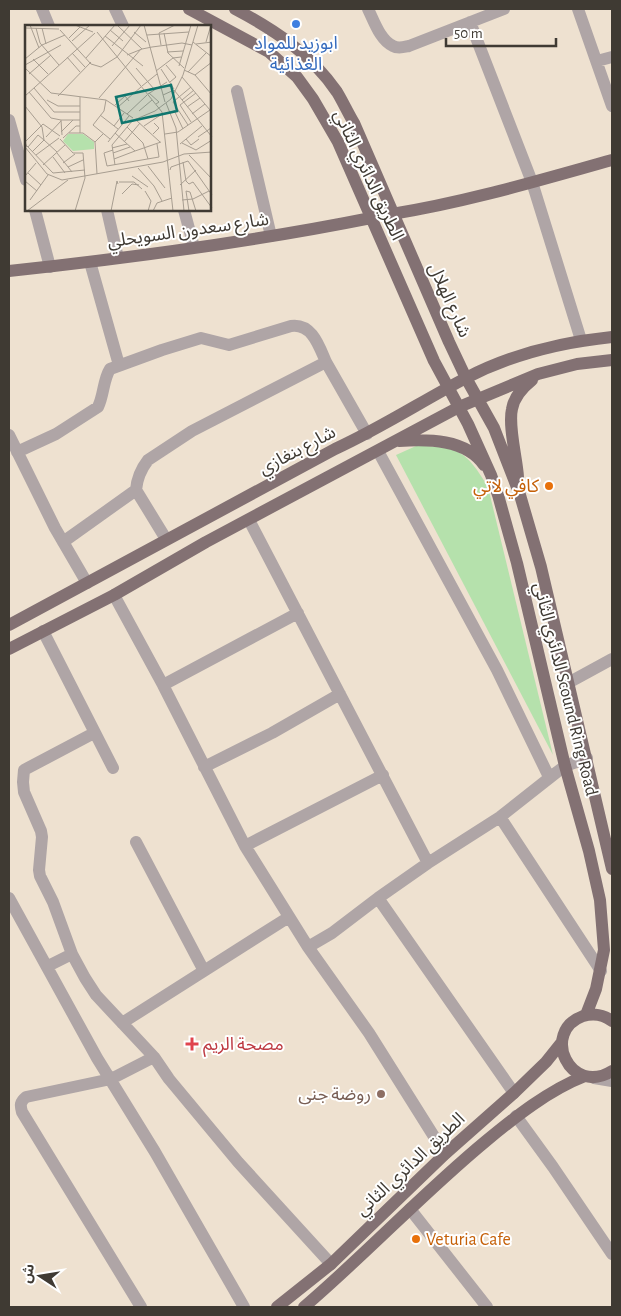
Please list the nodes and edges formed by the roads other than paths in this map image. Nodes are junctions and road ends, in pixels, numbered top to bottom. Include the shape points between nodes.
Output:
1 (42, 9) edge
2 (116, 9) edge
3 (189, 9) edge
4 (235, 9) edge
5 (368, 9) edge
6 (504, 9) edge
7 (578, 9) edge
8 (470, 22) junction
9 (49, 25) edge
10 (123, 25) edge
11 (612, 57) edge
12 (598, 61) junction
13 (237, 91) dead end
14 (612, 106) edge
15 (9, 120) edge
16 (612, 160) edge
17 (25, 176) edge
18 (532, 182) junction
19 (35, 211) edge
20 (107, 211) edge
21 (184, 211) edge
22 (392, 214) junction
23 (371, 218) junction
24 (271, 236) junction
25 (194, 247) junction
26 (118, 258) junction
27 (90, 262) junction
28 (50, 266) junction
29 (9, 271) edge
30 (612, 336) edge
31 (581, 340) junction
32 (612, 360) edge
33 (326, 362) junction
34 (119, 365) junction
35 (538, 374) junction
36 (466, 378) junction
37 (448, 388) junction
38 (477, 400) junction
39 (459, 407) junction
40 (9, 434) edge
41 (367, 434) junction
42 (397, 441) junction
43 (378, 451) junction
44 (17, 452) junction
45 (491, 475) junction
46 (136, 490) junction
47 (520, 495) junction
48 (249, 520) junction
49 (166, 539) junction
50 (63, 542) junction
51 (87, 583) junction
52 (114, 595) junction
53 (298, 613) junction
54 (9, 625) edge
55 (43, 631) junction
56 (9, 648) edge
57 (612, 659) edge
58 (568, 683) junction
59 (162, 685) junction
60 (340, 694) junction
61 (94, 733) junction
62 (587, 758) junction
63 (204, 766) junction
64 (566, 766) junction
65 (113, 768) dead end
66 (383, 775) junction
67 (549, 777) junction
68 (500, 817) junction
69 (136, 842) dead end
70 (245, 846) junction
71 (428, 863) junction
72 (612, 870) edge
73 (9, 898) edge
74 (378, 898) junction
75 (289, 917) junction
76 (308, 948) junction
77 (72, 954) junction
78 (48, 966) junction
79 (204, 971) junction
80 (601, 971) junction
81 (586, 1015) junction
82 (612, 1021) edge
83 (122, 1023) junction
84 (562, 1042) junction
85 (154, 1057) junction
86 (612, 1071) edge
87 (589, 1077) junction
88 (111, 1079) junction
89 (612, 1081) edge
90 (514, 1093) junction
91 (516, 1116) junction
92 (445, 1154) junction
93 (410, 1209) junction
94 (612, 1254) edge
95 (331, 1264) junction
96 (142, 1307) edge
97 (244, 1307) edge
98 (277, 1307) edge
99 (304, 1307) edge
100 (487, 1307) edge

1 - 9 street
2 - 10 street
3 - 23 main road, الطريق الدائري الثاني via 270,52 297,77 338,142
4 - 22 main road via 281,35 311,60 337,92 354,123
5 - 8 street via 384,39 399,48
6 - 8 street
7 - 12 street
8 - 18 street
11 - 12 street
12 - 14 street
13 - 24 street
15 - 17 street
16 - 18 main road
18 - 22 main road
18 - 31 street
19 - 28 street
20 - 26 street
21 - 25 street
22 - 36 main road, شارع الهلال
23 - 24 main road, شارع سعدون السويحلي
23 - 37 main road, الطريق الدائري الثاني
24 - 25 main road, شارع سعدون السويحلي
25 - 26 main road, شارع سعدون السويحلي
26 - 27 main road, شارع سعدون السويحلي
27 - 28 main road, شارع سعدون السويحلي
27 - 34 street
28 - 29 main road, شارع سعدون السويحلي
30 - 31 main road, شارع بنغازي
31 - 36 main road, شارع بنغازي via 520,357
32 - 35 main road via 577,364
33 - 34 street via 310,332 301,326 291,326 229,345 201,338
33 - 41 street
33 - 46 street via 192,431 148,460 139,474
34 - 44 street via 106,374 101,400 94,410 56,434
35 - 38 main road
35 - 47 main road via 522,388 512,410
36 - 37 main road, شارع بنغازي
36 - 38 main road, شارع الهلال
37 - 39 main road, الطريق الدائري الثاني
37 - 41 main road, شارع بنغازي
38 - 39 main road
38 - 47 main road, الدائري الثاني Scound Ring Road via 494,428
39 - 42 main road
39 - 45 main road, الدائري الثاني Scound Ring Road
40 - 44 street
41 - 49 main road, شارع بنغازي
42 - 43 main road
42 - 45 main road via 459,446 480,459
43 - 48 main road
43 - 67 street via 497,670
44 - 50 street
45 - 64 main road, الدائري الثاني Scound Ring Road via 517,563
46 - 49 street
46 - 50 street
47 - 58 main road, الدائري الثاني Scound Ring Road via 541,567
48 - 52 main road
48 - 53 street
49 - 51 main road, شارع بنغازي
50 - 51 street
51 - 54 main road, شارع بنغازي
52 - 55 main road
52 - 59 street
53 - 59 street
53 - 60 street
55 - 56 main road
55 - 61 street
57 - 58 street
58 - 62 main road, الدائري الثاني Scound Ring Road
59 - 63 street
60 - 63 street via 272,733
60 - 66 street
61 - 65 street
61 - 77 street via 24,770 26,799 41,831 40,876
62 - 64 street
62 - 72 main road, الدائري الثاني Scound Ring Road
63 - 70 street
64 - 67 street
64 - 80 main road, الدائري الثاني Scound Ring Road via 600,900 604,950
66 - 70 street
66 - 71 street
67 - 68 street
68 - 71 street
68 - 80 street
69 - 79 street
70 - 75 street
71 - 74 street
73 - 78 street
74 - 76 street
74 - 90 street
75 - 76 street
75 - 79 street
76 - 92 street via 369,1033
77 - 78 street
77 - 83 street via 96,995
78 - 88 street
79 - 83 street
80 - 81 main road, الدائري الثاني Scound Ring Road
81 - 82 main road
81 - 84 main road, الطريق الدائري الثاني via 573,1022
83 - 85 street
84 - 87 main road via 567,1064 575,1072
84 - 90 main road, الطريق الدائري الثاني
85 - 88 street
85 - 95 street via 238,1162
86 - 87 main road, الطريق الدائري الثاني via 603,1076
87 - 89 street
87 - 91 main road, الطريق الدائري الثاني via 567,1083
88 - 96 street via 26,1097 20,1106
88 - 97 street
90 - 92 main road, الطريق الدائري الثاني
91 - 93 main road, الطريق الدائري الثاني
91 - 94 street
92 - 95 main road, الطريق الدائري الثاني
93 - 99 main road, الطريق الدائري الثاني
93 - 100 street
95 - 98 main road, الطريق الدائري الثاني

